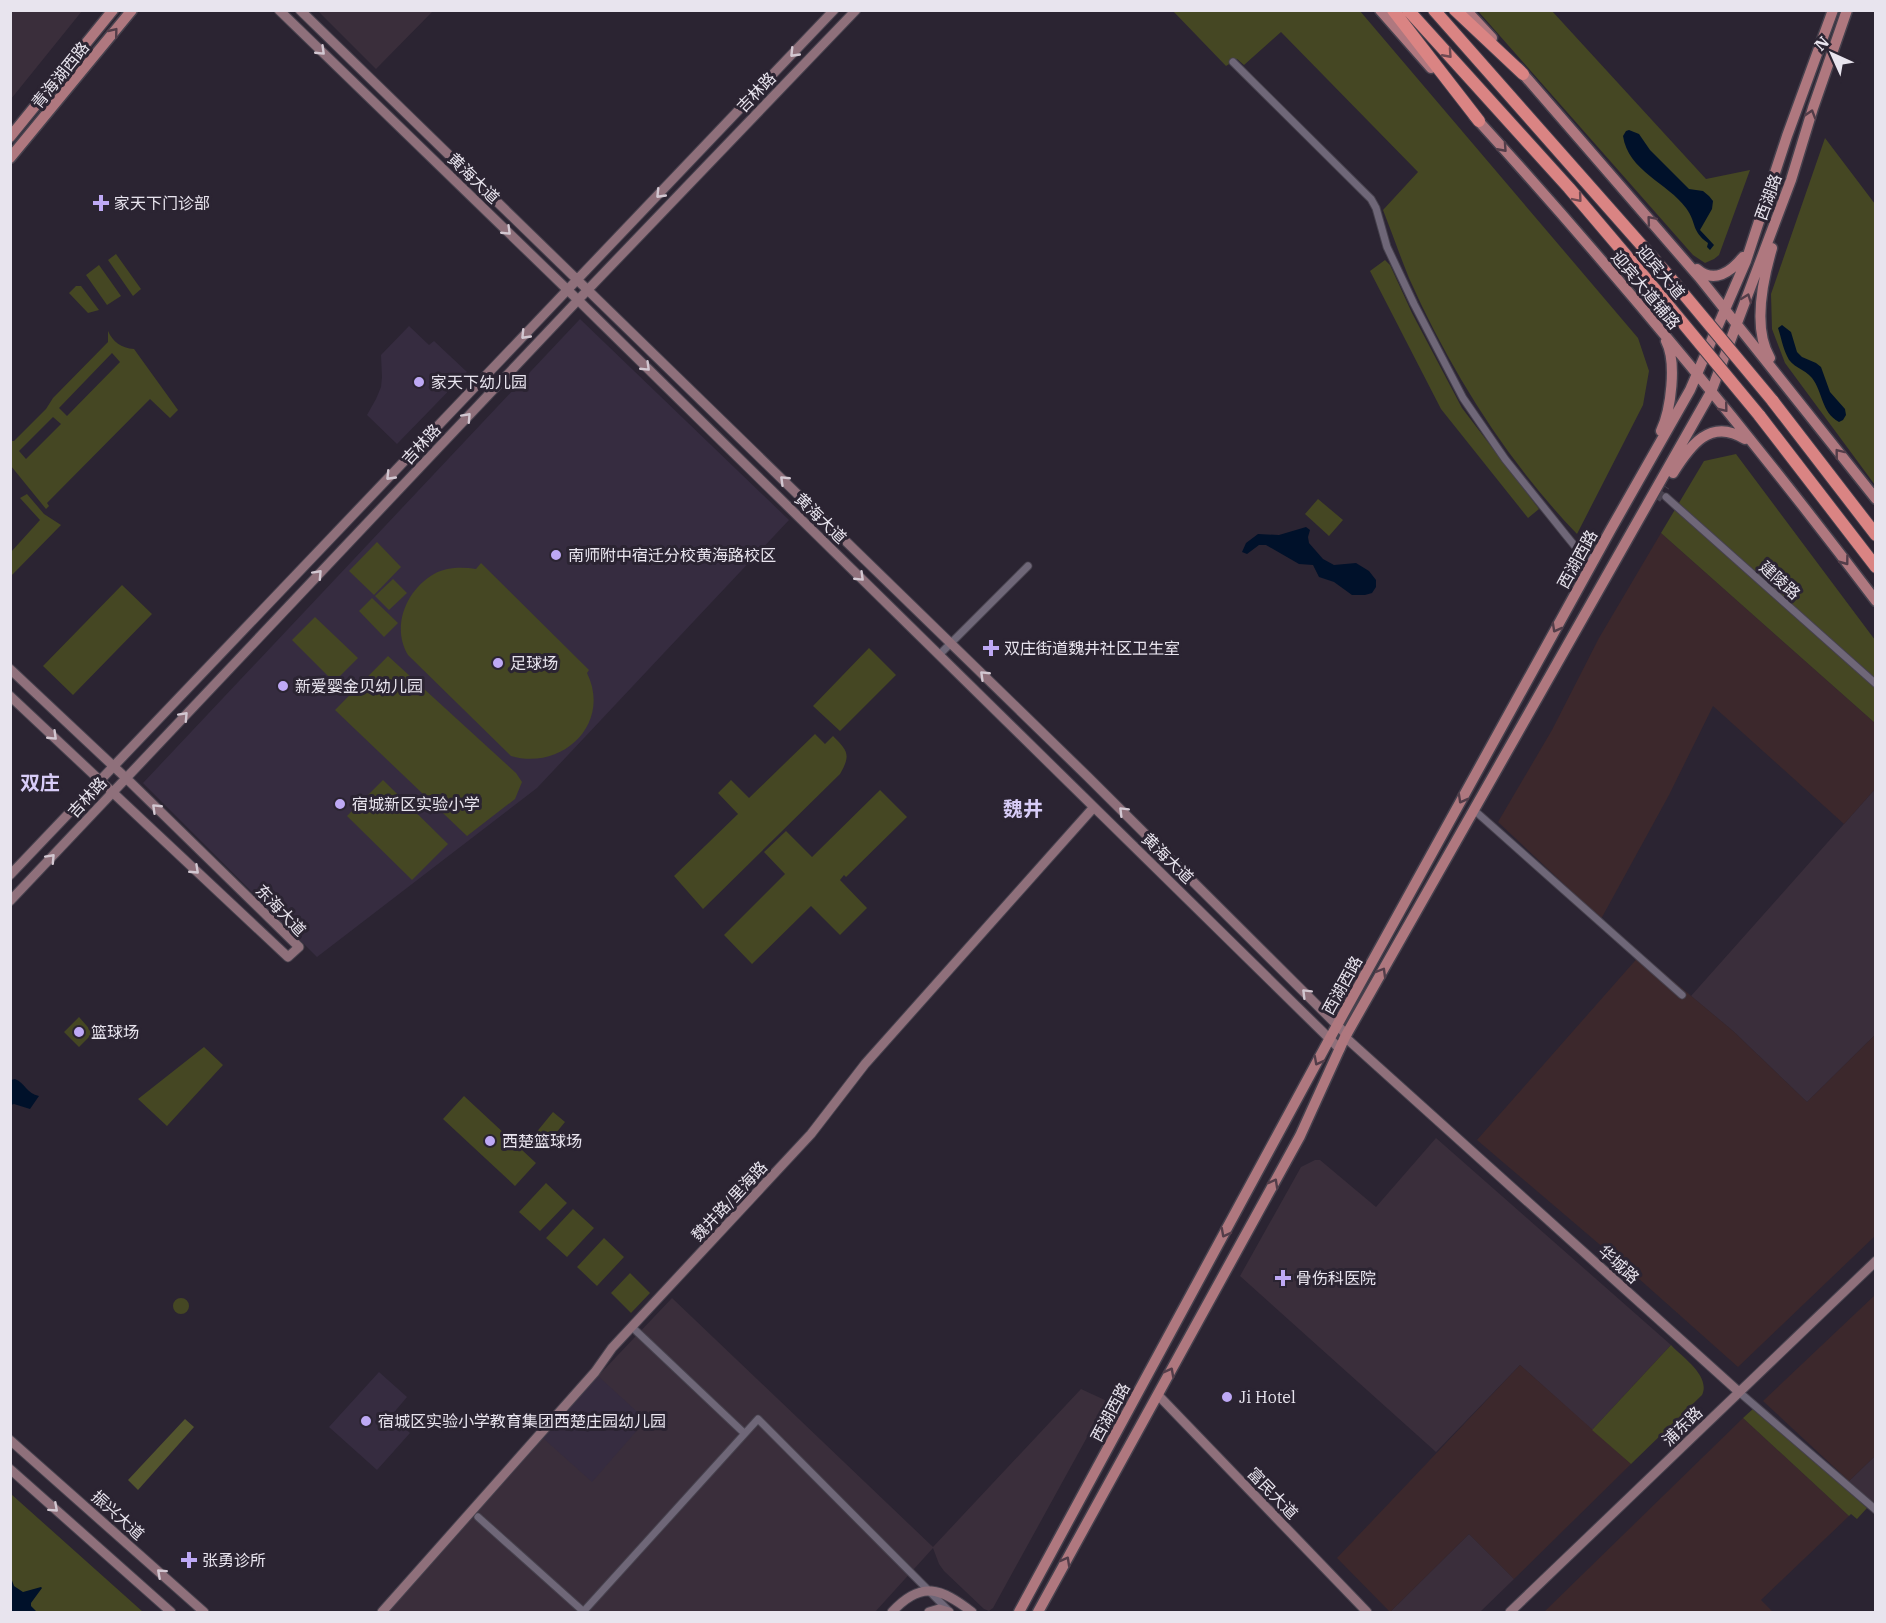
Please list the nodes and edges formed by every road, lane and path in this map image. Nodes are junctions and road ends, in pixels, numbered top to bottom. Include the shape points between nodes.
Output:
1 (112, 10) edge
2 (132, 10) edge
3 (279, 10) edge
4 (300, 10) edge
5 (834, 10) edge
6 (856, 10) edge
7 (1380, 10) edge
8 (1393, 10) edge
9 (1408, 10) edge
10 (1434, 10) edge
11 (1455, 10) edge
12 (1466, 10) edge
13 (1833, 10) edge
14 (1848, 10) edge
15 (1233, 62) dead end
16 (1523, 74) junction
17 (1479, 121) junction
18 (10, 137) edge
19 (10, 158) edge
20 (1778, 164) junction
21 (1791, 180) junction
22 (1666, 238) junction
23 (578, 279) junction
24 (589, 289) junction
25 (568, 290) junction
26 (1633, 297) junction
27 (578, 300) junction
28 (1725, 309) junction
29 (1737, 324) junction
30 (1697, 375) junction
31 (1789, 389) junction
32 (1711, 392) junction
33 (1756, 447) junction
34 (1662, 494) junction
35 (1875, 499) edge
36 (1616, 519) junction
37 (1875, 535) edge
38 (1593, 560) junction
39 (1028, 566) dead end
40 (1613, 567) junction
41 (1875, 567) edge
42 (1875, 601) edge
43 (951, 643) junction
44 (939, 655) junction
45 (10, 669) edge
46 (1875, 684) edge
47 (10, 696) edge
48 (113, 766) junction
49 (126, 778) junction
50 (99, 781) junction
51 (112, 793) junction
52 (1094, 807) junction
53 (1474, 810) junction
54 (10, 875) edge
55 (10, 901) edge
56 (1682, 995) dead end
57 (1337, 1025) junction
58 (1346, 1036) junction
59 (1330, 1038) junction
60 (1340, 1049) junction
61 (1875, 1261) edge
62 (632, 1327) junction
63 (1738, 1392) junction
64 (1158, 1395) junction
65 (744, 1433) junction
66 (10, 1440) edge
67 (10, 1469) edge
68 (1875, 1510) edge
69 (478, 1517) dead end
70 (927, 1590) junction
71 (171, 1612) edge
72 (204, 1612) edge
73 (382, 1612) edge
74 (584, 1612) edge
75 (892, 1612) edge
76 (929, 1612) edge
77 (950, 1612) edge
78 (972, 1612) edge
79 (1019, 1612) edge
80 (1038, 1612) edge
81 (1367, 1612) edge
82 (1510, 1612) edge

1 - 18 main road, 青海湖西路
19 -> 2 main road, 青海湖西路
3 -> 25 street, 黄海大道
4 - 23 street, 黄海大道
5 -> 23 street, 吉林路
6 - 24 street, 吉林路
7 - 17 main road, 迎宾大道辅路
8 - 17 highway
9 -> 41 highway, 迎宾大道, bridge via 1658,293 1759,415
10 - 37 highway, 迎宾大道, bridge via 1667,274 1772,400
11 - 16 highway
12 - 16 main road
13 - 20 main road, 西湖路
21 -> 14 main road, 西湖路
15 - 38 street via 1371,199 1414,304 1473,415 1578,550
22 -> 16 main road
17 -> 26 main road, 迎宾大道辅路
20 - 22 main road via 1746,253 1735,267 1719,276 1707,276
20 - 28 main road, 西湖路 via 1746,261
29 -> 21 main road, 西湖路
21 - 31 main road via 1763,278 1761,308 1763,342
22 - 28 main road
23 - 24 street, 黄海大道
23 - 25 street, 吉林路
24 - 27 street, 吉林路
43 -> 24 street, 黄海大道
25 - 27 street, 黄海大道
25 -> 48 street, 吉林路
26 - 30 main road, 迎宾大道辅路
26 - 36 main road via 1668,343 1671,379 1665,423
27 -> 44 street, 黄海大道
49 -> 27 street, 吉林路
28 - 29 main road
28 - 30 main road, 西湖路
29 - 31 main road
29 - 32 main road, 西湖路
30 - 32 main road, 迎宾大道辅路
30 - 36 main road, 西湖西路
35 -> 31 main road
32 -> 33 main road, 迎宾大道辅路
32 - 40 main road, 西湖西路
33 - 34 main road via 1735,433 1715,431 1705,435 1694,444
33 -> 42 main road, 迎宾大道辅路
34 - 40 main road
34 - 46 street, 建陵路
36 - 38 main road, 西湖西路
38 -> 57 main road, 西湖西路
39 - 43 street
40 - 53 main road, 西湖西路
43 - 44 street
57 -> 43 street, 黄海大道
44 - 52 street, 黄海大道
45 - 48 street, 东海大道
47 -> 50 street, 东海大道
48 - 49 street, 东海大道
48 - 50 street, 吉林路
49 - 51 street, 吉林路
51 -> 49 street, 东海大道 via 288,957 299,947
50 - 51 street, 东海大道
50 - 54 street, 吉林路
55 -> 51 street, 吉林路
52 - 59 street, 黄海大道
52 - 62 street, 魏井路/里海路 via 865,1064 811,1134
53 - 56 street
58 -> 53 main road, 西湖西路
57 - 58 street, 黄海大道
57 - 59 main road, 西湖西路
58 - 60 main road, 西湖西路
58 - 63 street, 华城路
59 - 60 street, 黄海大道
59 -> 79 main road, 西湖西路
64 -> 60 main road, 西湖西路 via 1300,1136
61 - 63 street, 浦东路
62 - 65 street
62 - 73 street, 魏井路/里海路
63 - 68 street, 华城路
63 - 82 street, 浦东路
80 -> 64 main road, 西湖西路
64 - 81 street, 富民大道
65 - 70 street via 758,1419
65 - 74 street
72 -> 66 street, 振兴大道
67 -> 71 street
69 - 74 street
70 - 75 street via 911,1595
70 - 77 street
70 - 78 street via 943,1593
76 - 77 street

